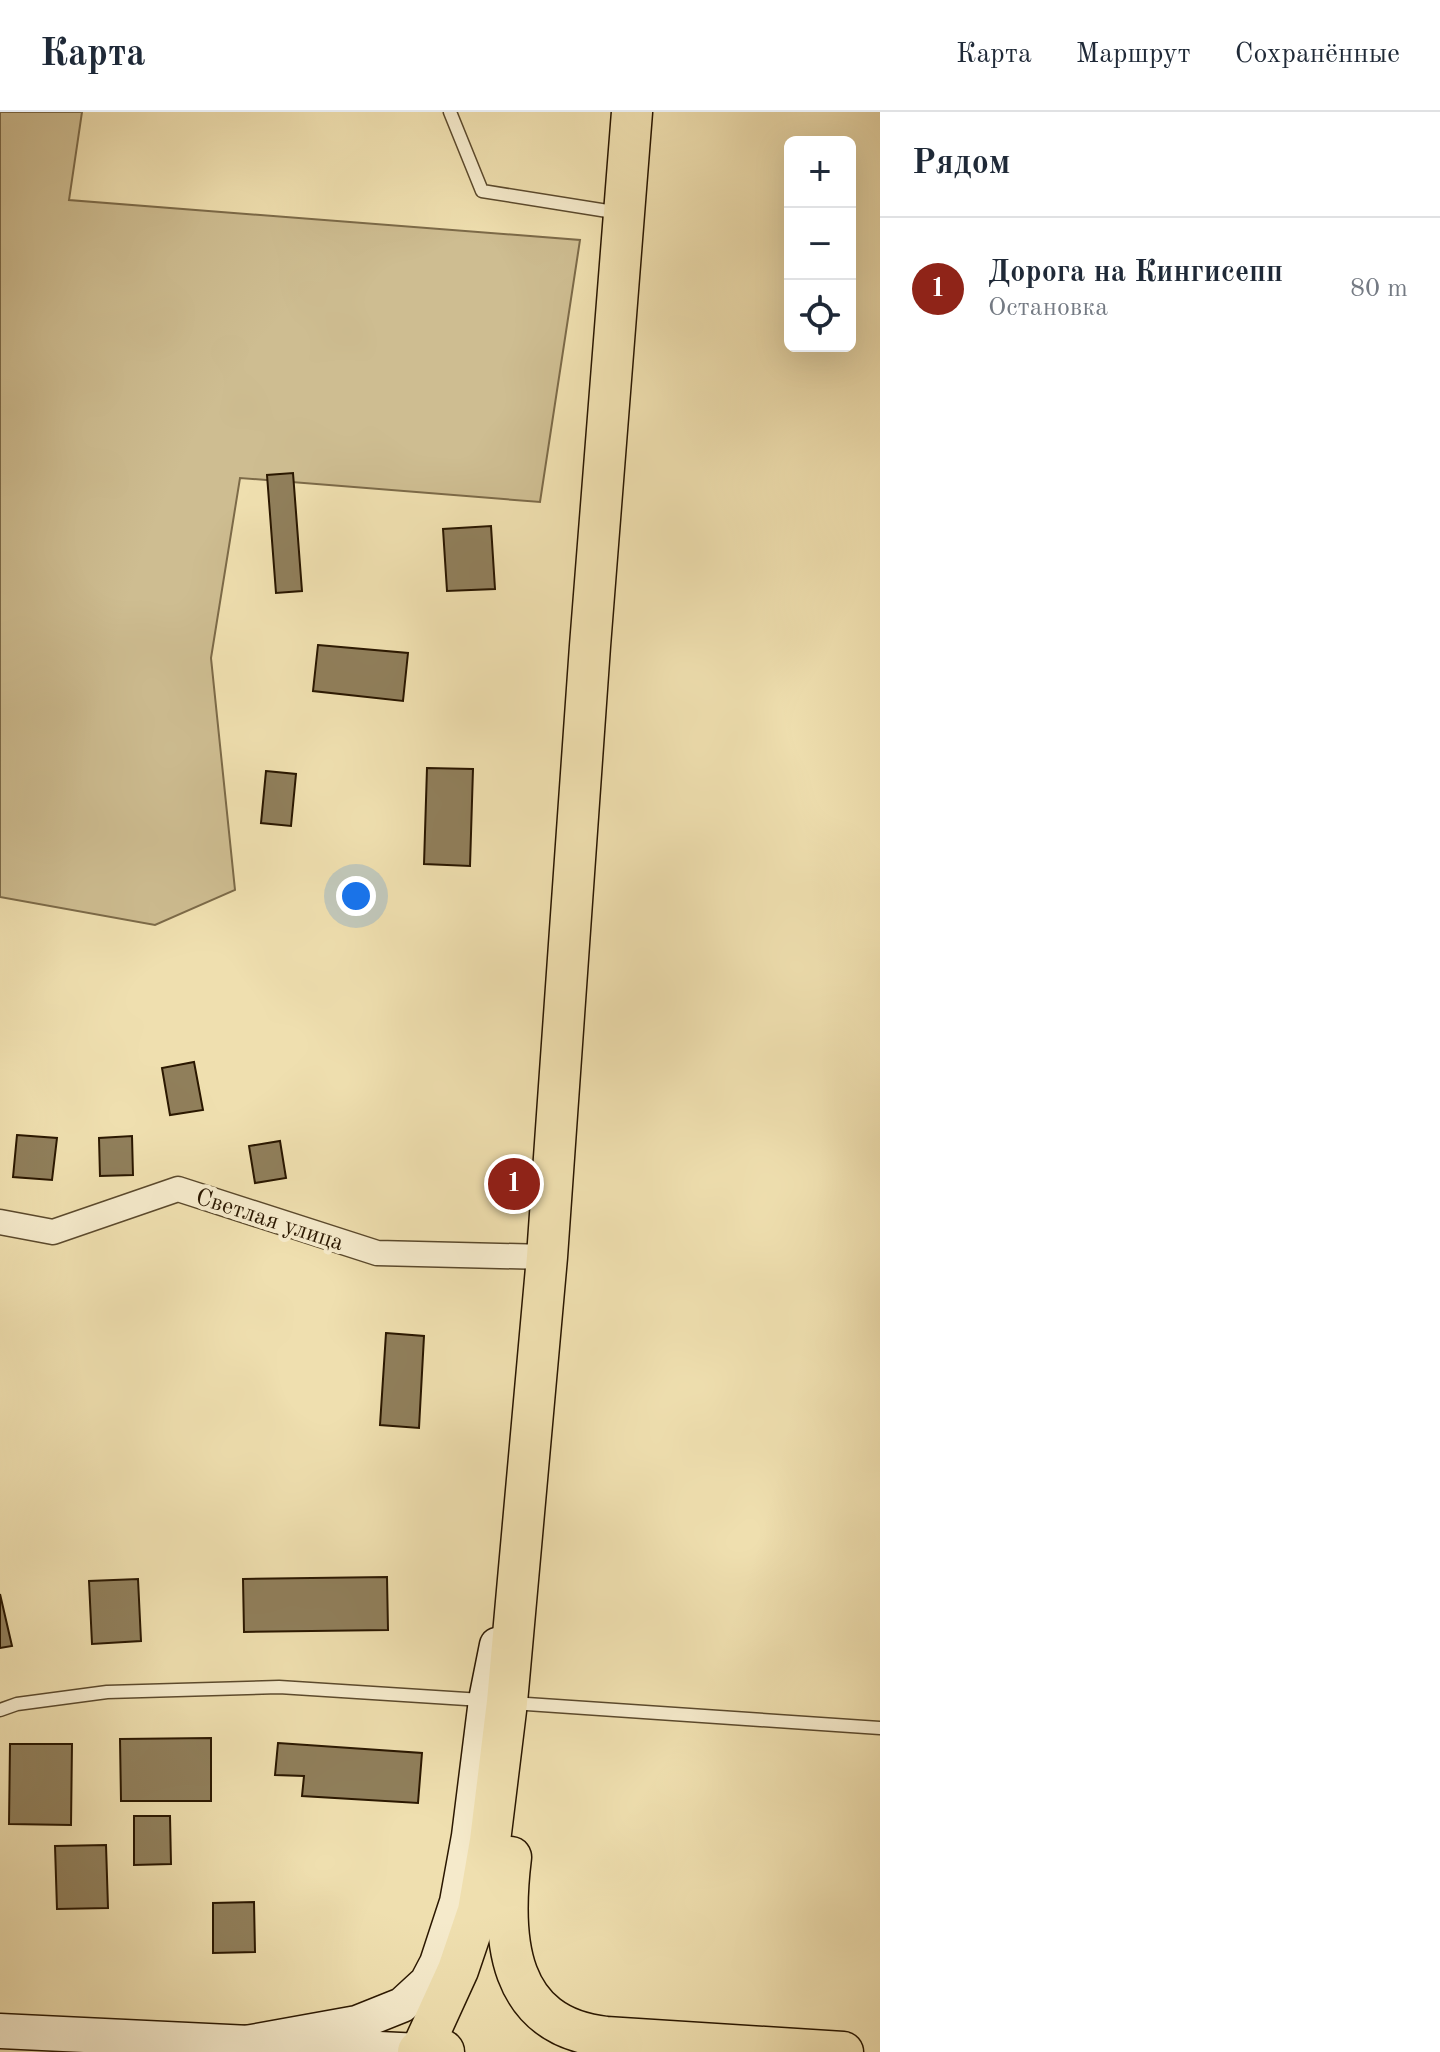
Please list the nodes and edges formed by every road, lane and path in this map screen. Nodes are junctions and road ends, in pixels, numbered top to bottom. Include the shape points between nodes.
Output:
1 (450, 112) edge
2 (632, 112) edge
3 (623, 213) junction
4 (0, 1222) edge
5 (547, 1257) junction
6 (508, 1702) junction
7 (0, 1710) edge
8 (880, 1728) edge
9 (0, 2031) edge
10 (235, 2045) edge
11 (428, 2052) edge
12 (843, 2052) edge

1 - 3 lane via 482,191
2 - 3 main road
3 - 5 main road
4 - 5 street, Светлая улица via 53,1232 178,1189 377,1253
5 - 6 main road
5 - 6 main road via 552,1411
6 - 7 lane via 279,1687 107,1692
6 - 8 lane
6 - 10 main road via 469,1836 457,1902 427,1982 402,2005 357,2023
6 - 11 main road via 485,1883
6 - 12 main road via 507,1927 516,1973 535,2005 560,2025 596,2036
9 - 10 main road
10 - 11 main road

